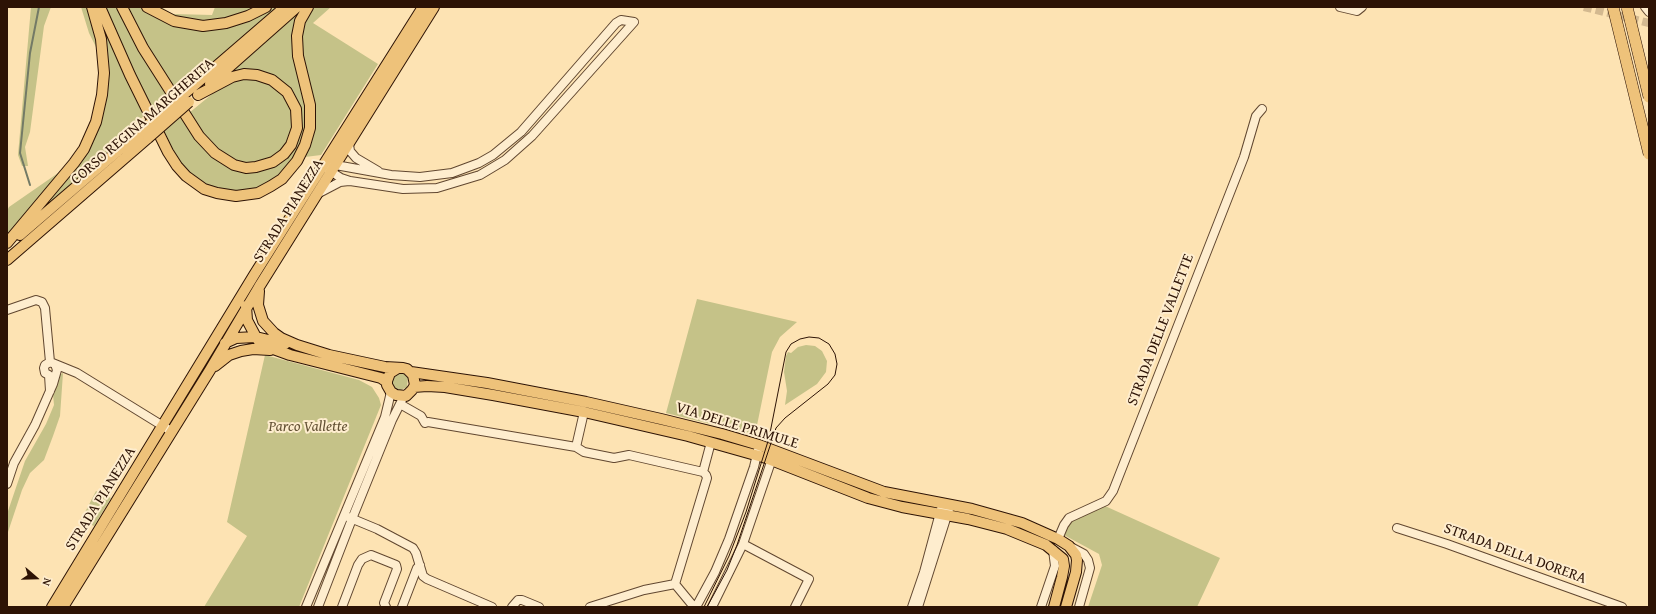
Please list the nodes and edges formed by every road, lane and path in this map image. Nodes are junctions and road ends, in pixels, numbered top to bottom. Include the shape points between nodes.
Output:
1 (92, 7) edge
2 (100, 7) edge
3 (122, 7) edge
4 (147, 7) edge
5 (266, 7) edge
6 (285, 7) edge
7 (298, 7) edge
8 (308, 7) edge
9 (423, 7) edge
10 (434, 7) edge
11 (1340, 7) edge
12 (1362, 7) edge
13 (1613, 7) edge
14 (1627, 7) edge
15 (1645, 7) edge
16 (1649, 12) edge
17 (198, 95) junction
18 (1649, 97) edge
19 (186, 98) junction
20 (1262, 109) dead end
21 (144, 134) junction
22 (349, 144) junction
23 (1649, 154) edge
24 (329, 167) junction
25 (381, 173) junction
26 (350, 181) junction
27 (319, 192) junction
28 (7, 243) edge
29 (7, 246) edge
30 (7, 260) edge
31 (254, 275) junction
32 (259, 287) junction
33 (7, 310) edge
34 (245, 310) junction
35 (256, 337) junction
36 (226, 343) junction
37 (297, 345) junction
38 (273, 350) junction
39 (398, 368) junction
40 (53, 369) junction
41 (210, 370) junction
42 (196, 372) junction
43 (411, 372) junction
44 (389, 387) junction
45 (414, 388) junction
46 (402, 400) junction
47 (585, 407) junction
48 (167, 429) junction
49 (711, 442) junction
50 (576, 446) junction
51 (758, 450) junction
52 (773, 456) junction
53 (703, 472) junction
54 (7, 484) edge
55 (945, 510) junction
56 (343, 516) junction
57 (352, 519) junction
58 (1397, 528) dead end
59 (1058, 539) junction
60 (743, 544) junction
61 (1070, 546) junction
62 (1053, 550) junction
63 (420, 565) junction
64 (675, 584) junction
65 (308, 604) edge
66 (320, 606) edge
67 (52, 607) edge
68 (63, 607) edge
69 (342, 607) edge
70 (386, 607) edge
71 (402, 607) edge
72 (492, 607) edge
73 (512, 607) edge
74 (538, 607) edge
75 (590, 607) edge
76 (695, 607) edge
77 (712, 607) edge
78 (795, 607) edge
79 (912, 607) edge
80 (918, 607) edge
81 (1041, 607) edge
82 (1054, 607) edge
83 (1066, 607) edge
84 (1078, 607) edge
85 (1622, 607) edge

1 - 28 main road via 101,38 104,73 96,122 84,149 74,163
2 - 8 main road via 130,75 176,166 204,189 236,196 258,193 282,179 297,161 305,145 310,128 310,105 298,56 297,36 300,21
3 - 17 main road via 148,55 199,136 215,154 234,165 256,167 274,162 291,145 297,128 296,109 287,92 272,80 244,74 232,77
4 - 5 main road via 174,21 204,26 232,21
6 - 19 main road, CORSO REGINA MARGHERITA
7 - 17 main road, CORSO REGINA MARGHERITA
9 - 24 main road, STRADA PIANEZZA
10 - 22 main road, STRADA PIANEZZA
11 - 12 street via 1357,11
13 - 23 highway, bridge
14 - 18 highway, bridge
15 - 16 street
17 - 19 main road, CORSO REGINA MARGHERITA
19 - 21 main road, CORSO REGINA MARGHERITA, bridge
20 - 59 street, STRADA DELLE VALLETTE via 1256,116 1244,157 1113,491 1106,501 1069,518
21 - 29 main road, CORSO REGINA MARGHERITA
21 - 30 main road, CORSO REGINA MARGHERITA
22 - 24 main road, STRADA PIANEZZA
22 - 25 street via 350,151 356,158
24 - 25 street
24 - 26 street
24 - 27 main road, STRADA PIANEZZA
24 - 31 main road, STRADA PIANEZZA
25 - 26 street via 405,177 435,176 467,168 493,155 521,132 616,23 621,20 634,22 532,136 492,168 465,180 437,188 403,189
26 - 27 street via 340,182
27 - 32 main road, STRADA PIANEZZA
31 - 34 main road
31 - 42 main road, STRADA PIANEZZA
32 - 34 main road, STRADA PIANEZZA
32 - 37 main road via 257,299 263,321 274,333
33 - 40 street via 36,300 42,302
34 - 35 main road
34 - 36 main road, STRADA PIANEZZA
35 - 36 main road via 236,338
35 - 37 main road
35 - 38 main road
36 - 41 main road, STRADA PIANEZZA
36 - 42 main road
37 - 39 main road via 336,357 386,368
38 - 41 main road via 253,348 240,351 229,355
38 - 44 main road via 381,378
39 - 43 main road
39 - 44 main road via 390,372
40 - 48 street via 77,373
40 - 54 street via 50,391 35,426 14,463
41 - 48 main road, STRADA PIANEZZA
42 - 48 main road, STRADA PIANEZZA
43 - 45 main road via 415,380
43 - 47 main road, VIA DELLE PRIMULE via 456,377
44 - 46 main road
44 - 56 street via 385,417
45 - 46 main road
45 - 47 main road, VIA DELLE PRIMULE via 445,387
46 - 50 street via 421,416 425,423
46 - 57 street
47 - 49 main road, VIA DELLE PRIMULE
47 - 50 street
47 - 51 main road, VIA DELLE PRIMULE via 722,434
48 - 67 main road, STRADA PIANEZZA
48 - 68 main road, STRADA PIANEZZA
49 - 51 main road, VIA DELLE PRIMULE
49 - 53 street, VIA DELLE PRIMULE
50 - 53 street via 584,452 614,458 629,455
51 - 52 main road, VIA DELLE PRIMULE
51 - 76 street via 729,539 715,572
52 - 55 main road, VIA DELLE PRIMULE via 868,498
52 - 60 street
53 - 64 street, VIA DELLE PRIMULE via 707,478
55 - 59 main road, VIA DELLE PRIMULE via 999,516
55 - 62 main road, VIA DELLE PRIMULE via 1039,541
55 - 79 street
55 - 80 street
56 - 57 street
56 - 65 street
57 - 63 street via 409,545 416,553
57 - 66 street
58 - 85 street, STRADA DELLA DORERA
59 - 61 main road, VIA DELLE PRIMULE
60 - 77 street
60 - 78 street via 809,579
61 - 83 main road via 1076,555 1078,566
61 - 84 street via 1084,554 1090,568
62 - 81 street via 1055,566
62 - 82 main road via 1063,559 1064,566
63 - 71 street
63 - 72 street via 423,576 427,579
64 - 75 street via 644,590
64 - 76 street
65 - 66 street
69 - 70 street via 362,559 371,556 396,565 397,569 384,603
73 - 74 street via 518,600

